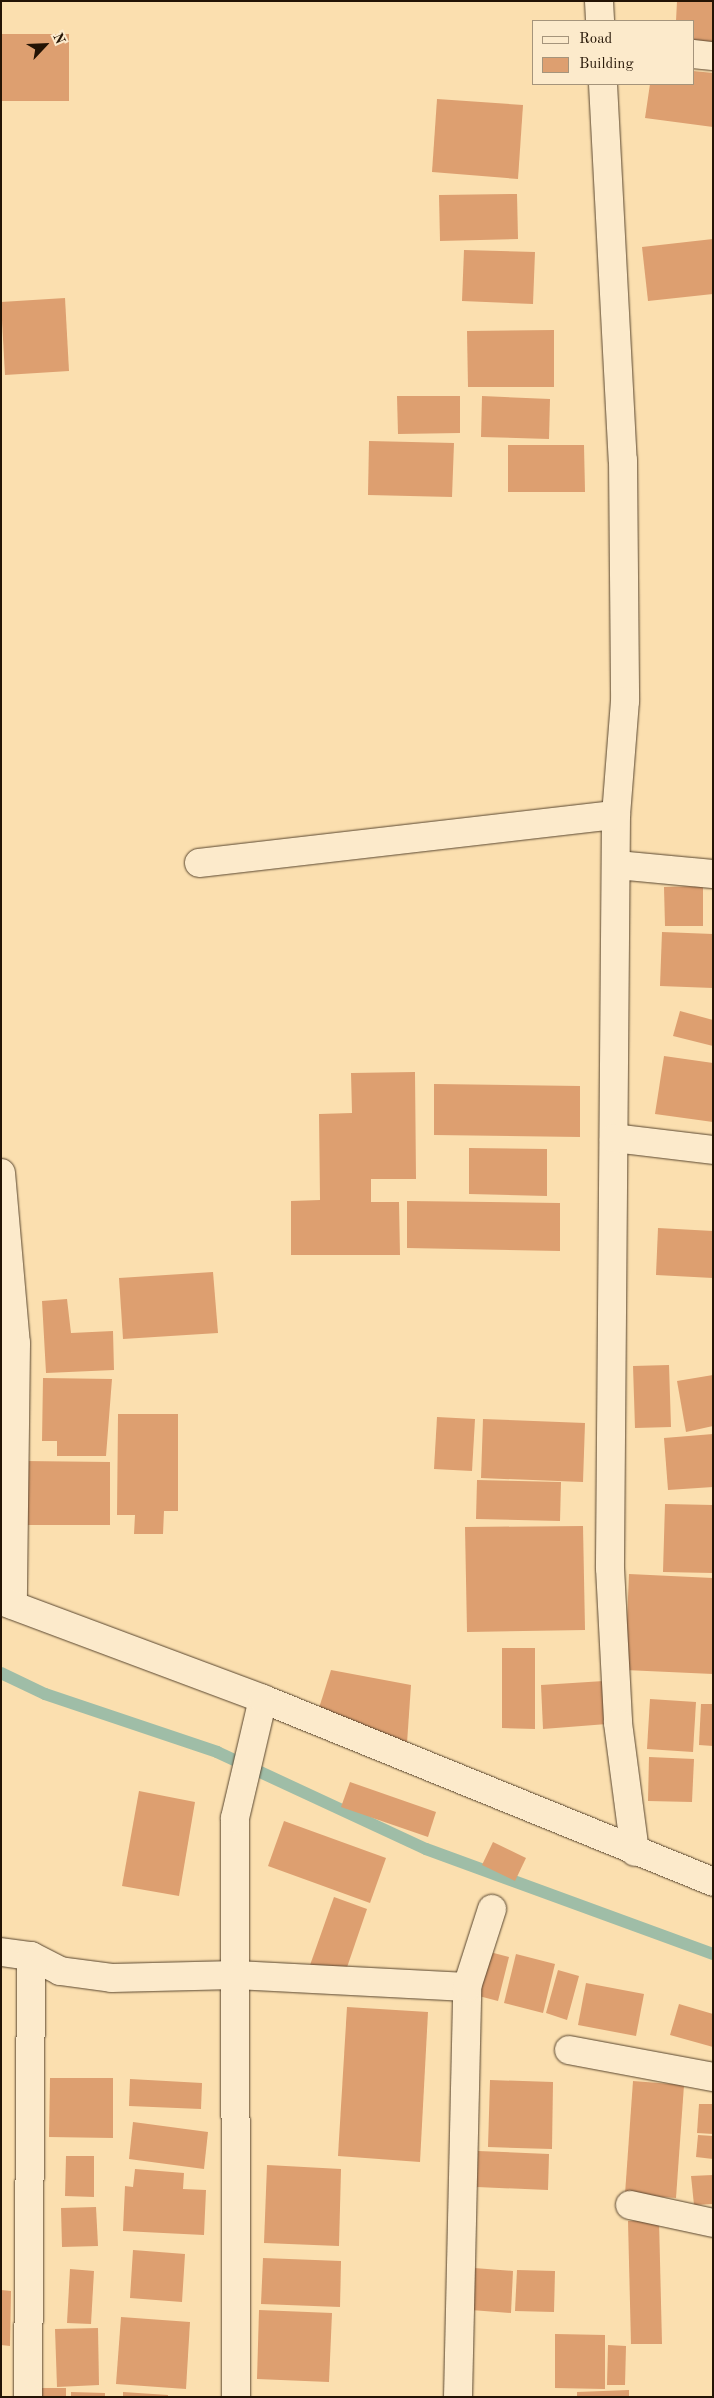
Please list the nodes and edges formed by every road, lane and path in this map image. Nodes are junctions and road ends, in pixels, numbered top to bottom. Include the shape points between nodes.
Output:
1 (599, 1) edge
2 (600, 20) edge
3 (694, 54) edge
4 (713, 56) edge
5 (603, 85) edge
6 (616, 815) junction
7 (199, 863) dead end
8 (617, 865) junction
9 (713, 874) edge
10 (614, 1138) junction
11 (713, 1150) edge
12 (1, 1172) edge
13 (7, 1603) edge
14 (263, 1699) junction
15 (635, 1852) junction
16 (713, 1882) edge
17 (492, 1909) dead end
18 (1, 1952) edge
19 (31, 1956) junction
20 (236, 1974) junction
21 (468, 1988) junction
22 (569, 2050) dead end
23 (713, 2077) edge
24 (630, 2205) dead end
25 (713, 2223) edge
26 (28, 2397) edge
27 (236, 2397) edge
28 (458, 2397) edge

1 - 2 street
3 - 4 street
5 - 6 street via 623,460 624,701
6 - 7 street
6 - 8 street
8 - 9 street
8 - 10 street
10 - 11 street
10 - 15 street via 610,1568 618,1723
12 - 13 street via 16,1344
13 - 14 street
14 - 15 street
14 - 20 street via 235,1818
15 - 16 street
17 - 21 street
18 - 19 street
19 - 20 street via 60,1971 112,1978
19 - 26 street
20 - 21 street
20 - 27 street
21 - 28 street
22 - 23 street
24 - 25 street

